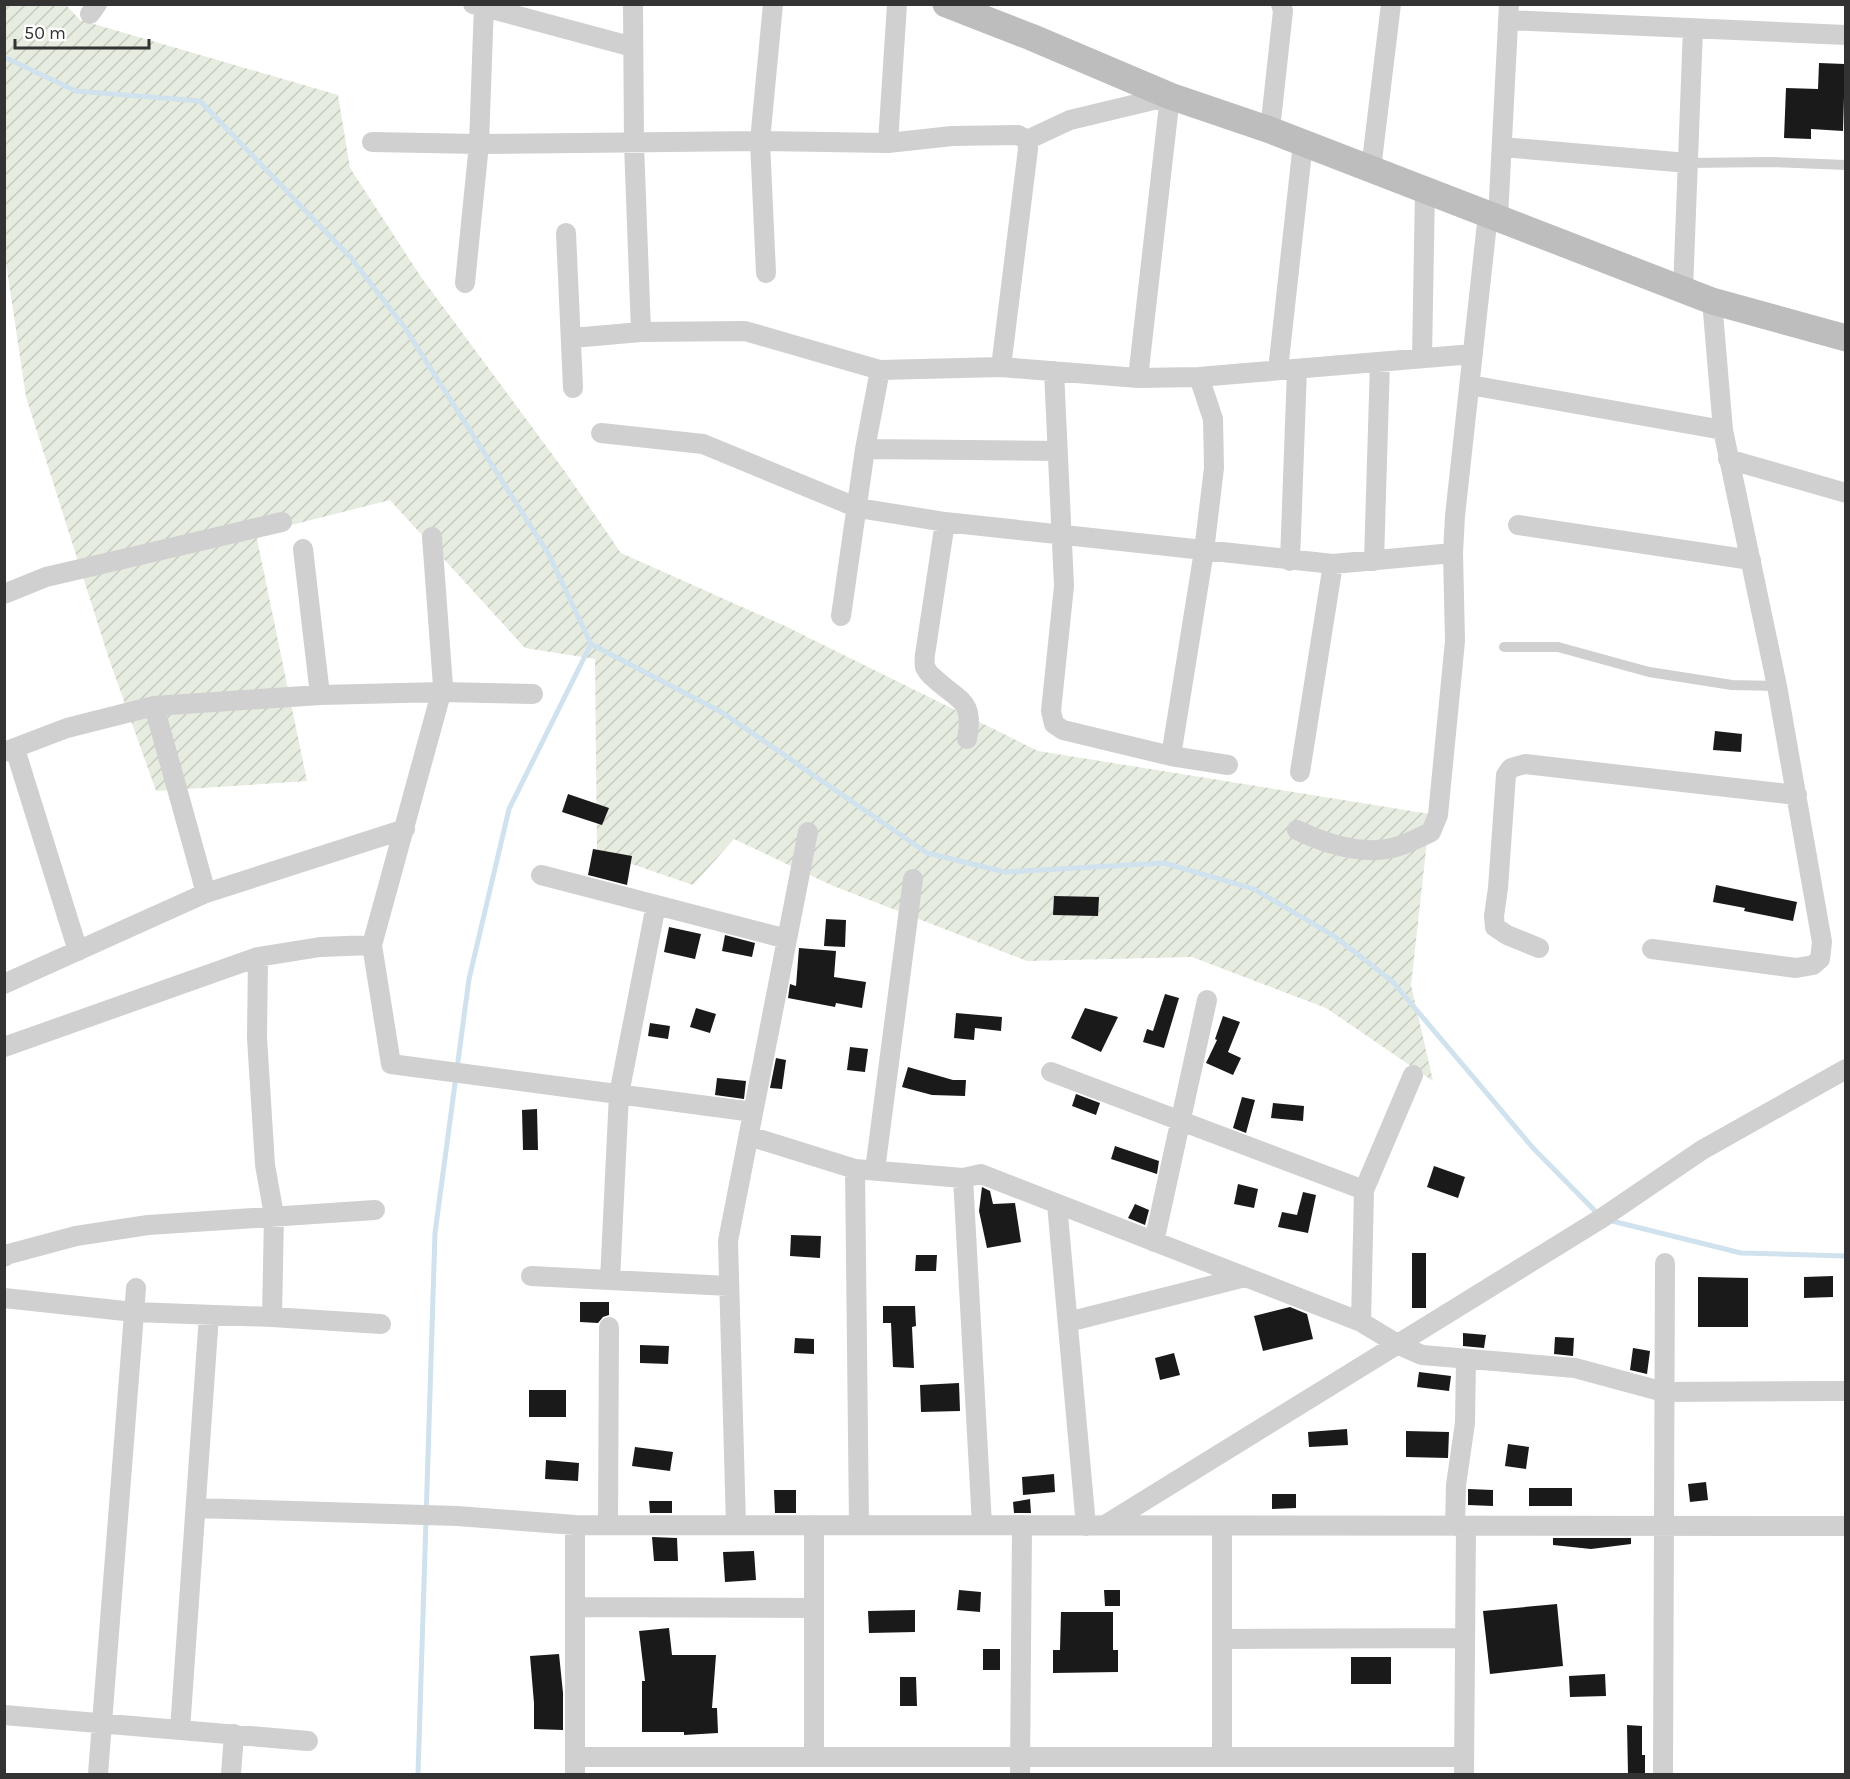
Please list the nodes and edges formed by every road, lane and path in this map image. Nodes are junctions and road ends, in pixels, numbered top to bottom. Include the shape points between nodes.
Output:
1 (633, 4) edge
2 (773, 4) edge
3 (897, 4) edge
4 (946, 4) edge
5 (1281, 4) edge
6 (1391, 4) edge
7 (481, 6) edge
8 (1509, 12) edge
9 (1693, 28) junction
10 (1845, 35) edge
11 (633, 47) junction
12 (1170, 96) junction
13 (1270, 130) junction
14 (1027, 140) junction
15 (760, 141) junction
16 (372, 142) dead end
17 (888, 143) junction
18 (1303, 143) junction
19 (479, 144) junction
20 (634, 144) junction
21 (1502, 147) junction
22 (1688, 164) junction
23 (1845, 165) edge
24 (1371, 169) junction
25 (1425, 190) junction
26 (1493, 216) junction
27 (566, 233) dead end
28 (766, 273) dead end
29 (465, 283) dead end
30 (1683, 290) junction
31 (1712, 301) junction
32 (641, 332) junction
33 (572, 338) junction
34 (1845, 338) edge
35 (1473, 354) junction
36 (1422, 358) junction
37 (1380, 362) junction
38 (1001, 367) junction
39 (1287, 369) junction
40 (880, 370) junction
41 (1054, 371) junction
42 (1199, 377) junction
43 (1138, 378) junction
44 (1470, 385) junction
45 (573, 388) dead end
46 (1723, 430) junction
47 (601, 434) dead end
48 (865, 449) junction
49 (1058, 452) junction
50 (1728, 459) junction
51 (1845, 493) edge
52 (858, 508) junction
53 (282, 522) dead end
54 (945, 522) junction
55 (1518, 525) dead end
56 (1061, 535) junction
57 (432, 537) dead end
58 (303, 549) dead end
59 (1204, 551) junction
60 (1453, 553) junction
61 (1751, 560) junction
62 (1290, 561) junction
63 (1374, 561) junction
64 (1334, 564) junction
65 (4, 594) edge
66 (841, 616) dead end
67 (1503, 648) dead end
68 (1778, 686) junction
69 (442, 692) junction
70 (533, 694) dead end
71 (320, 695) junction
72 (154, 706) junction
73 (967, 739) dead end
74 (10, 751) edge
75 (1171, 756) junction
76 (1228, 765) dead end
77 (1300, 772) dead end
78 (1797, 795) junction
79 (405, 829) junction
80 (1297, 831) dead end
81 (808, 832) dead end
82 (541, 875) dead end
83 (913, 879) dead end
84 (206, 893) junction
85 (656, 905) junction
86 (787, 939) junction
87 (372, 945) junction
88 (1539, 948) dead end
89 (1652, 950) dead end
90 (78, 951) junction
91 (258, 957) junction
92 (4, 984) edge
93 (1207, 1000) dead end
94 (4, 1047) edge
95 (1845, 1069) edge
96 (1051, 1072) dead end
97 (1413, 1075) dead end
98 (619, 1094) junction
99 (753, 1112) junction
100 (1180, 1121) junction
101 (749, 1136) junction
102 (865, 1169) junction
103 (963, 1178) junction
104 (1364, 1190) junction
105 (1057, 1204) junction
106 (375, 1210) dead end
107 (274, 1215) junction
108 (1155, 1242) junction
109 (4, 1257) edge
110 (1665, 1263) dead end
111 (531, 1276) dead end
112 (1245, 1277) junction
113 (610, 1280) junction
114 (729, 1286) junction
115 (136, 1288) dead end
116 (4, 1298) edge
117 (134, 1312) junction
118 (209, 1315) junction
119 (272, 1317) junction
120 (1068, 1322) junction
121 (1361, 1322) junction
122 (381, 1324) dead end
123 (609, 1327) dead end
124 (1399, 1345) junction
125 (1466, 1359) junction
126 (1845, 1391) edge
127 (1664, 1392) junction
128 (196, 1508) junction
129 (575, 1525) junction
130 (608, 1525) junction
131 (736, 1525) junction
132 (814, 1525) junction
133 (859, 1525) junction
134 (982, 1526) junction
135 (1022, 1526) junction
136 (1095, 1526) junction
137 (1222, 1526) junction
138 (1460, 1526) junction
139 (1664, 1526) junction
140 (1845, 1526) edge
141 (575, 1607) junction
142 (814, 1608) junction
143 (1465, 1638) junction
144 (1222, 1639) junction
145 (4, 1715) edge
146 (102, 1723) junction
147 (180, 1730) junction
148 (234, 1734) junction
149 (308, 1741) dead end
150 (814, 1757) junction
151 (1222, 1757) junction
152 (574, 1766) edge
153 (1021, 1766) edge
154 (1464, 1766) edge
155 (98, 1774) edge
156 (231, 1774) edge
157 (1663, 1774) edge

1 - 11 street
2 - 15 street
3 - 17 street
4 - 12 street
5 - 13 street
6 - 24 street
7 - 11 street
7 - 19 street
8 - 9 street
8 - 21 street
9 - 10 street
9 - 22 street
11 - 20 street
12 - 13 street
12 - 14 street via 1070,120
12 - 43 street
13 - 18 street
14 - 17 street via 1018,135 952,136
14 - 38 street
15 - 17 street
15 - 20 street
15 - 28 street
16 - 19 street
18 - 24 street
18 - 39 street
19 - 20 street
19 - 29 street
20 - 32 street
21 - 22 street
21 - 26 street
22 - 23 lane
22 - 30 street
24 - 25 street
25 - 26 street
25 - 36 street
26 - 30 street
26 - 35 street
27 - 33 street
30 - 31 street
31 - 34 street
31 - 46 street
32 - 33 street
32 - 40 street via 745,331
33 - 45 street
35 - 36 street
35 - 44 street
36 - 37 street
37 - 39 street
37 - 63 street
38 - 40 street
38 - 41 street
39 - 42 street
39 - 62 street
40 - 48 street
41 - 43 street
41 - 49 street
42 - 43 street
42 - 59 street via 1213,419 1214,468
44 - 46 street
44 - 60 street
46 - 50 street
47 - 52 street via 703,444
48 - 49 street
48 - 52 street
49 - 56 street
50 - 51 street
50 - 61 street
52 - 54 street
52 - 66 street
53 - 65 street via 46,577
54 - 56 street
54 - 73 street via 925,666 969,711
55 - 61 street
56 - 59 street
56 - 75 street via 1064,586 1051,711 1054,724 1063,730
57 - 69 street
58 - 71 street
59 - 62 street
59 - 75 street
60 - 63 street
60 - 80 street via 1455,641 1438,815 1431,832 1392,848 1357,849 1322,843
61 - 68 street
62 - 64 street
63 - 64 street
64 - 77 street
67 - 68 lane via 1558,647 1649,672 1732,685
68 - 78 street
69 - 70 street
69 - 71 street
69 - 79 street
71 - 72 street
72 - 74 street via 67,728
72 - 84 street
74 - 90 street
75 - 76 street
78 - 88 street via 1525,764 1510,768 1506,775 1495,927
78 - 89 street via 1822,942 1820,959 1813,965 1796,968
79 - 84 street
79 - 87 street
81 - 86 street
82 - 85 street
83 - 102 street
84 - 90 street
85 - 86 street
85 - 98 street
86 - 99 street
87 - 91 street via 320,947
87 - 98 street via 390,1064
90 - 92 street
91 - 94 street
91 - 107 street via 257,1038 264,1154
93 - 100 street
95 - 124 street via 1702,1150 1602,1218
96 - 100 street
97 - 104 street
98 - 99 street
98 - 113 street
99 - 101 street
100 - 104 street
100 - 108 street
101 - 102 street
101 - 114 street via 728,1241
102 - 103 street
102 - 133 street
103 - 105 street via 981,1174
103 - 134 street
104 - 121 street
105 - 108 street
105 - 120 street
106 - 107 street
107 - 109 street via 148,1225 76,1236
107 - 119 street
108 - 112 street
110 - 127 street
111 - 113 street
112 - 120 street
112 - 121 street
113 - 114 street
114 - 131 street
115 - 117 street
116 - 117 street
117 - 118 street
117 - 146 street
118 - 119 street
118 - 128 street
119 - 122 street
120 - 136 street
121 - 124 street
123 - 130 street
124 - 125 street via 1422,1355
124 - 136 street
125 - 127 street via 1575,1368
125 - 138 street via 1465,1423 1456,1485
126 - 127 street
127 - 139 street
128 - 129 street via 413,1514
128 - 147 street
129 - 130 street
129 - 141 street
130 - 131 street
131 - 132 street
132 - 133 street
132 - 142 street
133 - 134 street
134 - 135 street
135 - 136 street
135 - 153 street
136 - 137 street
137 - 138 street
137 - 144 street
138 - 139 street
138 - 143 street
139 - 140 street
139 - 157 street
141 - 142 street
141 - 152 street
142 - 150 street
143 - 144 street
143 - 154 street
144 - 151 street
145 - 146 street
146 - 147 street
146 - 155 street
147 - 148 street
148 - 149 street
148 - 156 street
150 - 152 street
150 - 153 street
151 - 153 street
151 - 154 street

